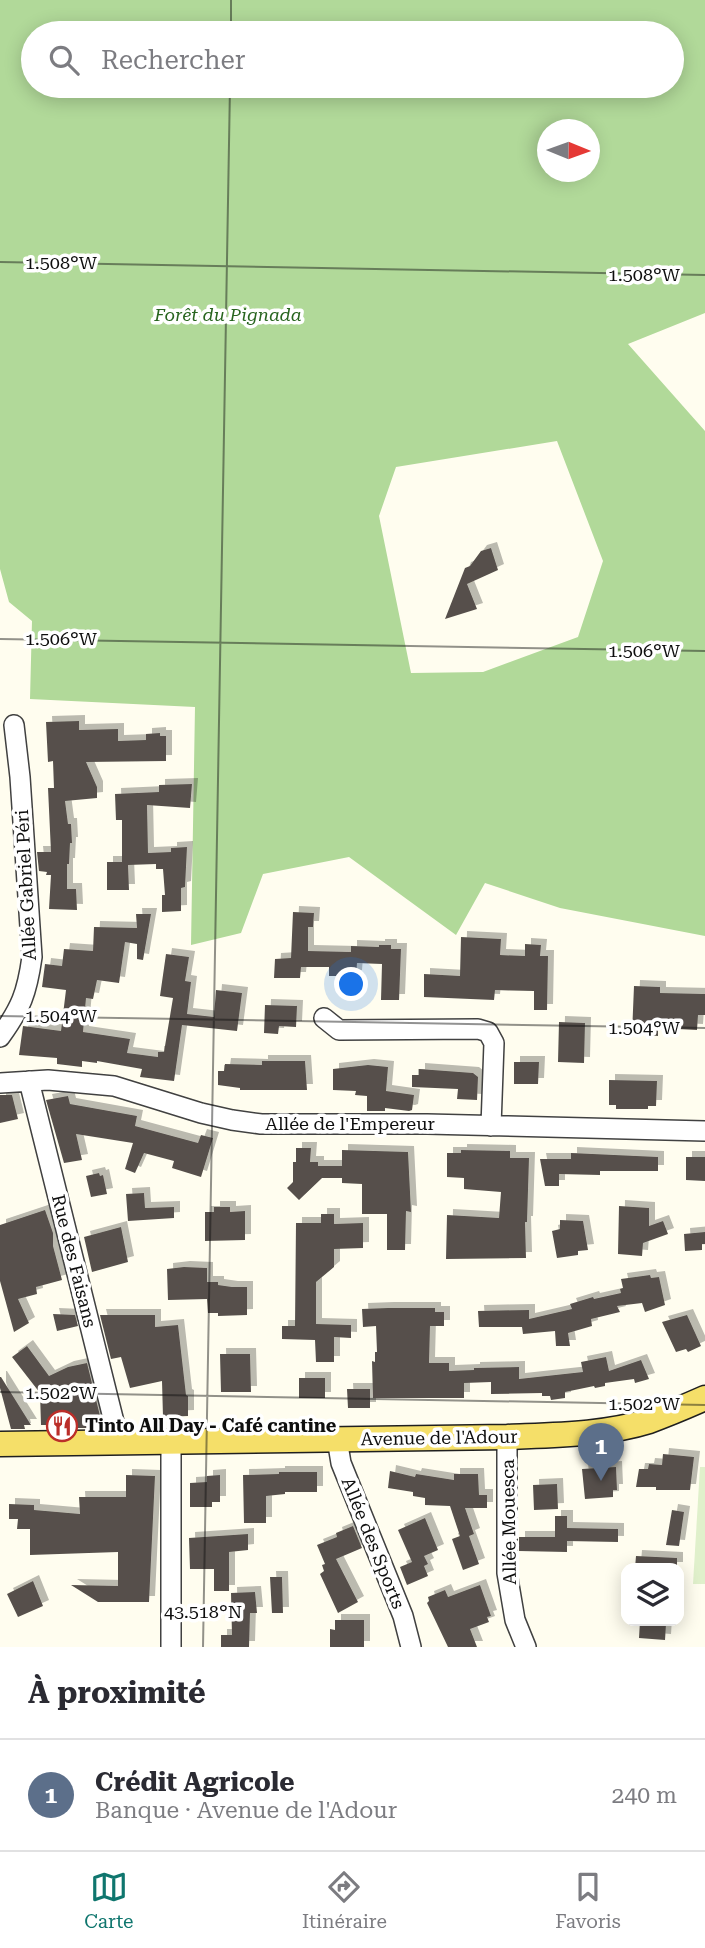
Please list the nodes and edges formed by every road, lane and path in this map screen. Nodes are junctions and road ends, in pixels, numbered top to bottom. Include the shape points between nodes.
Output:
1 (14, 725) dead end
2 (324, 1018) dead end
3 (0, 1038) edge
4 (29, 1081) junction
5 (0, 1083) edge
6 (491, 1126) junction
7 (705, 1131) edge
8 (705, 1398) edge
9 (507, 1437) junction
10 (337, 1439) junction
11 (119, 1442) junction
12 (171, 1442) junction
13 (0, 1444) edge
14 (171, 1647) edge
15 (411, 1647) edge
16 (526, 1647) edge

1 - 3 street, Allée Gabriel Péri via 32,957 18,1012
2 - 6 street via 339,1030 478,1028 488,1032 494,1043
4 - 5 street, Allée de l'Empereur
4 - 6 street, Allée de l'Empereur via 114,1086 201,1113 261,1124
4 - 11 street, Rue des Faisans
6 - 7 street, Allée de l'Empereur
8 - 9 main road, Avenue de l'Adour via 622,1427
9 - 10 main road, Avenue de l'Adour
9 - 16 street, Allée Mouesca via 507,1573 515,1619
10 - 12 main road, Avenue de l'Adour
10 - 15 street, Allée des Sports via 341,1463 403,1616
11 - 12 main road, Avenue de l'Adour
11 - 13 main road, Avenue de l'Adour
12 - 14 street

